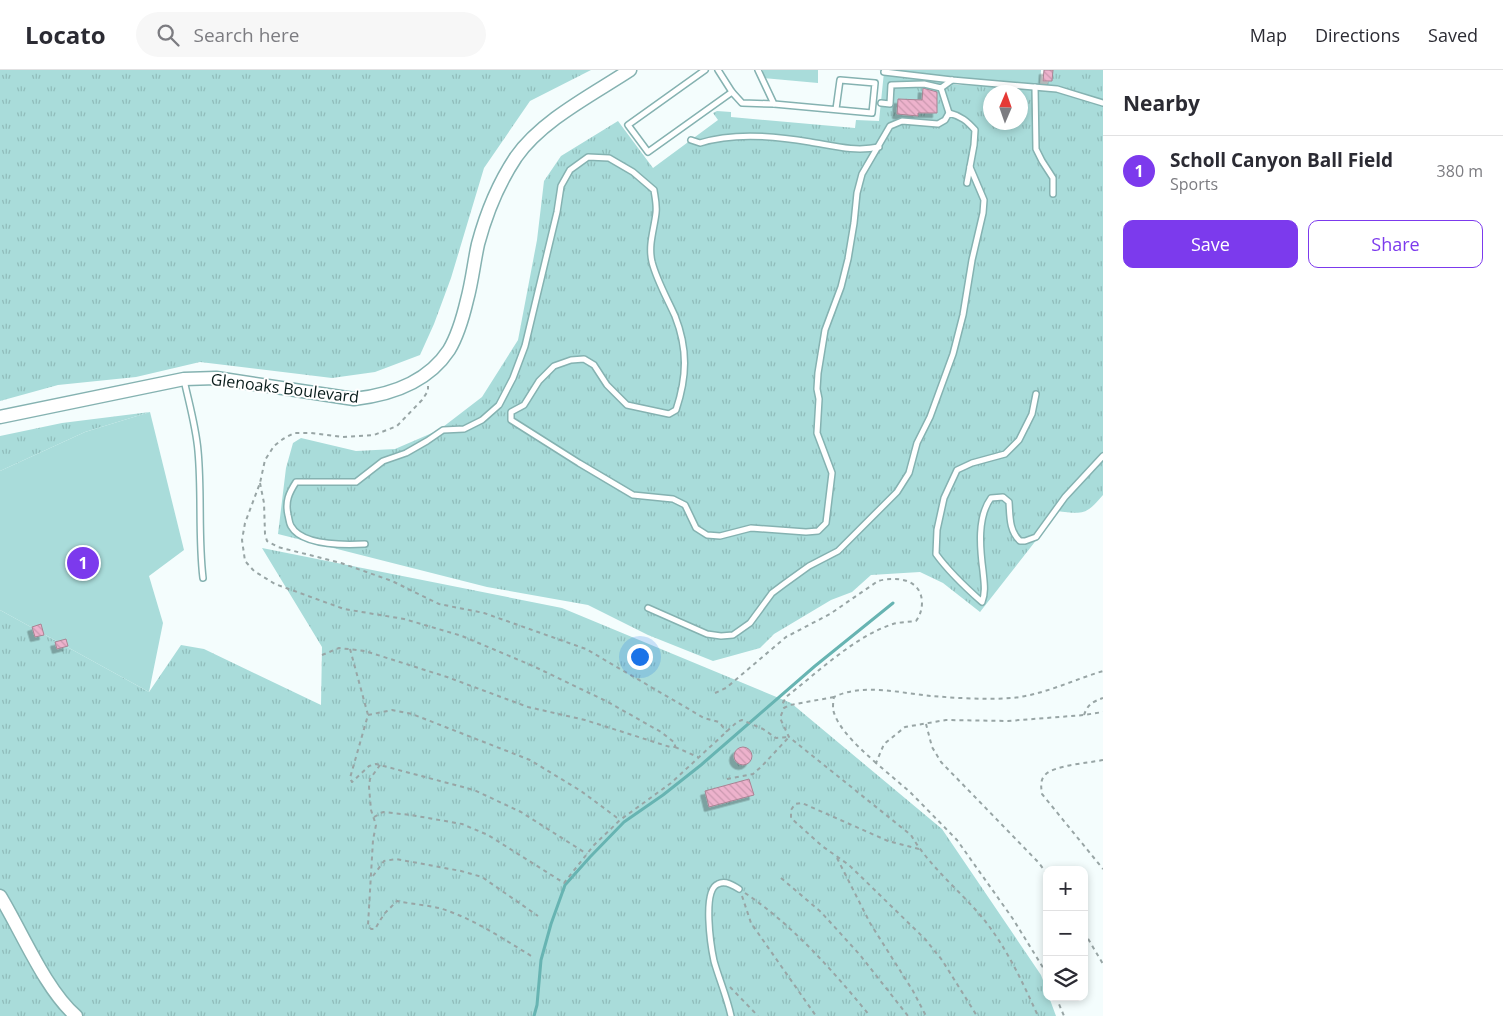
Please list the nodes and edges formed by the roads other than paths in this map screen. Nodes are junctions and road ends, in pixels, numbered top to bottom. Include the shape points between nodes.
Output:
1 (630, 70) edge
2 (705, 70) edge
3 (718, 70) edge
4 (758, 70) edge
5 (884, 72) dead end
6 (952, 80) junction
7 (1034, 87) junction
8 (941, 88) junction
9 (732, 92) junction
10 (1103, 103) edge
11 (774, 104) junction
12 (880, 104) dead end
13 (836, 109) junction
14 (949, 113) junction
15 (692, 140) dead end
16 (879, 147) junction
17 (970, 167) junction
18 (967, 183) dead end
19 (1053, 194) dead end
20 (184, 380) junction
21 (1036, 394) dead end
22 (0, 417) edge
23 (1103, 456) edge
24 (365, 544) dead end
25 (203, 578) dead end
26 (648, 608) dead end
27 (739, 889) road end
28 (0, 896) edge
29 (76, 1016) edge
30 (731, 1016) edge

1 - 20 street, Glenoaks Boulevard via 553,120 516,157 490,205 458,330 449,349 420,378 398,390 354,399 216,378
2 - 9 lane via 628,125 648,152
3 - 9 lane
4 - 11 lane
5 - 6 lane
6 - 7 lane
6 - 8 lane
7 - 10 lane via 1057,89
7 - 19 lane via 1036,149 1054,178
8 - 12 lane via 924,84 891,85 890,104
8 - 14 lane
9 - 11 lane via 742,103
11 - 13 lane
13 - 13 lane via 872,113 875,83 840,80
14 - 16 lane via 938,124 902,121 890,126
14 - 17 lane via 966,120 975,130
15 - 16 lane via 700,143 712,139 776,138 864,150
16 - 24 lane via 862,174 848,260 825,330 818,372 817,433 832,472 826,523 818,531 751,528 720,536 707,535 696,528 685,505 673,499 633,495 511,420 511,412 524,404 539,380 554,366 584,359 594,365 627,406 669,414 676,410 686,368 684,348 652,262 650,245 656,211 654,190 609,158 588,157 570,170 561,186 525,346 499,405 482,420 464,429 443,430 406,453 384,461 356,482 296,482 288,495 287,512 297,534 312,541
17 - 18 lane
17 - 26 lane via 984,200 984,213 962,314 930,417 917,443 909,473 897,492 838,551 809,566 772,593 750,623 733,635 707,634
20 - 22 street, Glenoaks Boulevard
20 - 25 lane via 198,451
21 - 23 lane via 1032,414 1019,440 1005,454 956,470 944,498 936,554 982,602 985,596 981,522 986,504 991,498 1003,497 1009,502 1014,536 1025,542 1036,537 1065,497
27 - 30 lane via 729,883 719,883 713,887 710,897 714,959
28 - 29 street via 50,985

